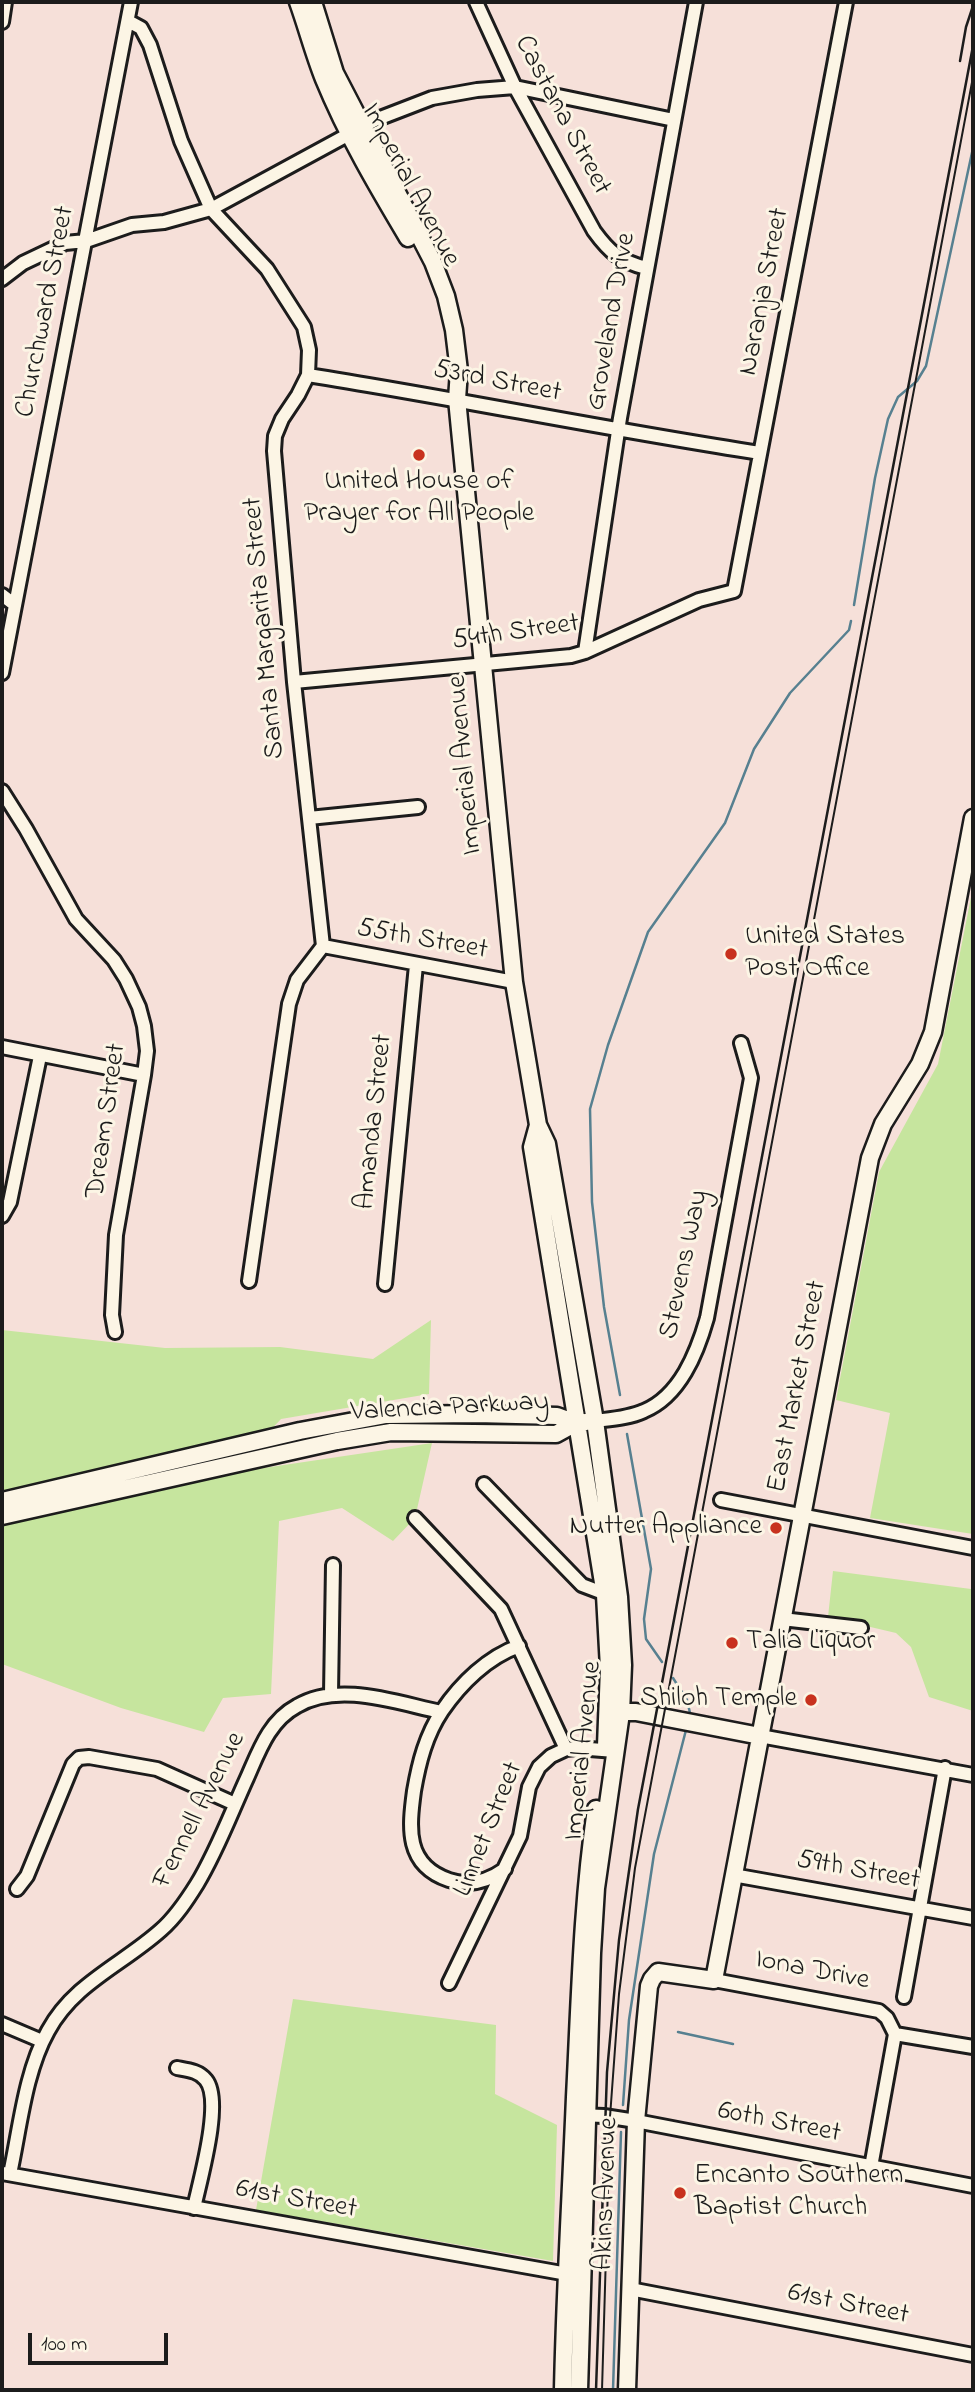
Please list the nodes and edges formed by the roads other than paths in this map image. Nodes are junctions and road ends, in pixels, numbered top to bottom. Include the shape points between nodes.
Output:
1 (5, 2) edge
2 (131, 2) edge
3 (298, 2) edge
4 (313, 2) edge
5 (475, 2) edge
6 (696, 2) edge
7 (846, 2) edge
8 (128, 21) junction
9 (2, 22) edge
10 (515, 87) junction
11 (674, 120) junction
12 (355, 130) junction
13 (211, 209) junction
14 (86, 240) junction
15 (646, 268) junction
16 (2, 279) edge
17 (308, 375) junction
18 (457, 399) junction
19 (620, 431) junction
20 (760, 453) junction
21 (734, 591) joint
22 (2, 595) edge
23 (15, 606) junction
24 (585, 652) junction
25 (483, 664) junction
26 (2, 673) edge
27 (294, 682) junction
28 (2, 791) edge
29 (418, 807) dead end
30 (309, 818) junction
31 (973, 818) edge
32 (323, 946) junction
33 (416, 965) junction
34 (513, 982) junction
35 (741, 1043) dead end
36 (2, 1047) edge
37 (40, 1056) junction
38 (144, 1074) junction
39 (538, 1125) junction
40 (2, 1216) edge
41 (249, 1281) dead end
42 (385, 1284) dead end
43 (115, 1332) dead end
44 (595, 1421) junction
45 (576, 1423) junction
46 (484, 1484) dead end
47 (720, 1500) dead end
48 (2, 1501) edge
49 (2, 1516) edge
50 (802, 1516) junction
51 (415, 1518) dead end
52 (973, 1548) edge
53 (334, 1565) dead end
54 (612, 1596) junction
55 (782, 1619) junction
56 (861, 1628) dead end
57 (519, 1646) junction
58 (331, 1694) junction
59 (441, 1712) junction
60 (615, 1712) junction
61 (760, 1736) junction
62 (566, 1749) junction
63 (610, 1750) junction
64 (945, 1768) junction
65 (973, 1775) edge
66 (235, 1804) junction
67 (505, 1869) junction
68 (733, 1875) junction
69 (17, 1889) dead end
70 (919, 1908) junction
71 (973, 1918) edge
72 (714, 1980) junction
73 (449, 1983) dead end
74 (904, 1997) dead end
75 (648, 2000) joint
76 (2, 2024) edge
77 (895, 2034) junction
78 (43, 2041) junction
79 (973, 2047) edge
80 (177, 2068) dead end
81 (581, 2115) junction
82 (636, 2121) junction
83 (871, 2167) junction
84 (6, 2174) edge
85 (973, 2186) edge
86 (194, 2208) junction
87 (573, 2276) junction
88 (630, 2289) junction
89 (973, 2356) edge
90 (563, 2390) edge
91 (579, 2390) edge
92 (627, 2390) edge

1 - 9 street
2 - 8 street, Churchward Street
3 - 12 main road, Imperial Avenue via 323,78
4 - 12 main road, Imperial Avenue
5 - 10 street, Castana Street
6 - 11 street, Groveland Drive
7 - 20 street, Naranja Street
8 - 13 street via 141,28 150,45 181,141
8 - 14 street, Churchward Street
10 - 11 street
10 - 12 street via 432,98
10 - 15 street, Castana Street via 594,231 609,251
11 - 15 street, Groveland Drive
12 - 13 street
12 - 18 main road, Imperial Avenue via 433,262 446,296 459,370
13 - 14 street
13 - 17 street via 267,269 304,327
14 - 16 street via 65,243
14 - 23 street, Churchward Street
15 - 19 street, Groveland Drive
17 - 18 street, 53rd Street
17 - 27 street, Santa Margarita Street via 282,419 274,451
18 - 19 street, 53rd Street
18 - 25 main road, Imperial Avenue
19 - 20 street, 53rd Street
19 - 24 street, Groveland Drive
20 - 21 street, Naranja Street
21 - 24 street, 54th Street via 699,600
22 - 23 street
23 - 26 street, Churchward Street
24 - 25 street, 54th Street
25 - 27 street, 54th Street
25 - 34 main road, Imperial Avenue
27 - 30 street, Santa Margarita Street
28 - 38 street, Dream Street via 76,919 126,979 144,1026
29 - 30 street
30 - 32 street, Santa Margarita Street
31 - 50 main road, East Market Street via 933,1031 870,1158
32 - 33 street, 55th Street
32 - 41 street via 297,980 289,1004
33 - 34 street, 55th Street
33 - 42 street, Amanda Street
34 - 39 main road, Imperial Avenue
35 - 44 street, Stevens Way via 751,1078 706,1318 694,1357 669,1394 645,1411
36 - 37 street
37 - 38 street
37 - 40 street via 10,1202
38 - 43 street, Dream Street via 116,1235
39 - 44 main road, Imperial Avenue via 547,1144
39 - 45 main road, Imperial Avenue via 532,1147
44 - 45 main road, Stevens Way
44 - 54 main road, Imperial Avenue
45 - 48 main road, Valencia Parkway via 557,1416 386,1415
45 - 49 main road, Valencia Parkway via 556,1434 391,1432
45 - 54 main road, Imperial Avenue
46 - 54 street via 582,1585
47 - 50 street
50 - 52 street
50 - 55 main road, East Market Street
51 - 57 street via 501,1609
53 - 58 street
54 - 60 main road, Imperial Avenue via 608,1628
55 - 56 street
55 - 61 main road, East Market Street
57 - 59 street via 480,1669
57 - 62 street
58 - 59 street
58 - 66 street, Fennell Avenue via 310,1699 278,1720
59 - 67 street via 418,1768 409,1824 414,1848 429,1868 458,1882 483,1881
60 - 61 main road
60 - 63 main road, Imperial Avenue
61 - 64 street
61 - 68 main road, East Market Street
62 - 63 street, Linnet Street
62 - 67 street, Linnet Street via 544,1761 532,1780 520,1836
63 - 81 main road, Imperial Avenue
64 - 65 street
64 - 70 street
66 - 69 street via 157,1769 79,1758 72,1764 27,1876
66 - 78 street, Fennell Avenue via 199,1882 182,1907 162,1930 75,1994
67 - 73 street, Linnet Street
68 - 70 street, 59th Street
68 - 72 main road, East Market Street
70 - 71 street, 59th Street
70 - 74 street
72 - 75 main road, Iona Drive via 658,1972 649,1986
72 - 77 street, Iona Drive via 879,2011
75 - 82 main road, Akins Avenue
76 - 78 street
77 - 79 street
77 - 83 street
78 - 84 street, Fennell Avenue
80 - 86 street via 203,2076 214,2098
81 - 82 street, 60th Street
81 - 87 main road, Imperial Avenue
82 - 83 street, 60th Street
82 - 88 main road, Akins Avenue
83 - 85 street, 60th Street
84 - 86 street, 61st Street
86 - 87 street, 61st Street
87 - 90 main road, Imperial Avenue
87 - 91 main road, Imperial Avenue
88 - 89 street, 61st Street
88 - 92 main road, Akins Avenue

